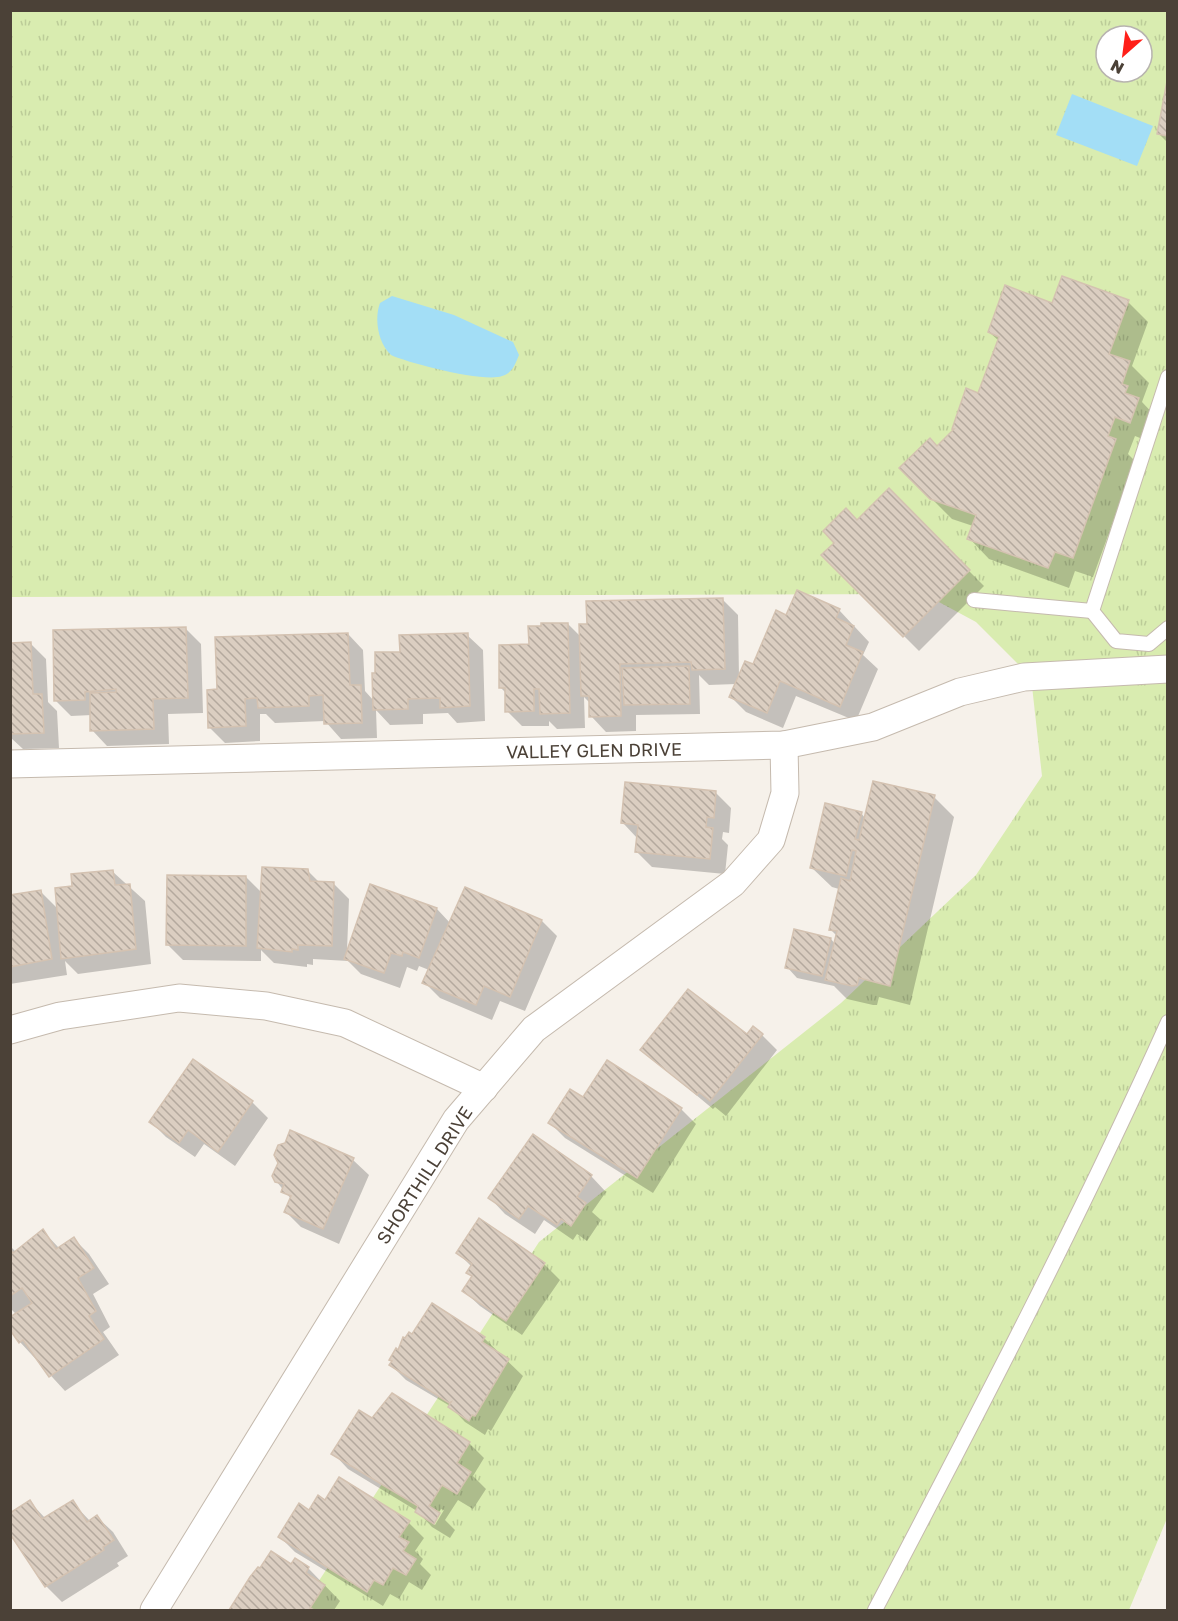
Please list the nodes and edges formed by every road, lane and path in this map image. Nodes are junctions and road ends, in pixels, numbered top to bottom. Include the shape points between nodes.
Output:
1 (1167, 377) edge
2 (974, 600) dead end
3 (1092, 611) junction
4 (1167, 628) edge
5 (1167, 669) edge
6 (784, 745) junction
7 (10, 764) edge
8 (1167, 1022) edge
9 (10, 1030) edge
10 (484, 1088) junction
11 (154, 1611) edge
12 (875, 1611) edge

1 - 3 lane
2 - 3 lane
3 - 4 lane via 1116,641 1149,644
5 - 6 street, VALLEY GLEN DRIVE via 1024,677 960,692 873,727
6 - 7 street, VALLEY GLEN DRIVE
6 - 10 street, SHORTHILL DRIVE via 785,793 771,840 733,883 534,1029
8 - 12 lane via 1108,1155
9 - 10 street via 60,1016 180,998 266,1006 345,1023
10 - 11 street, SHORTHILL DRIVE via 456,1120

